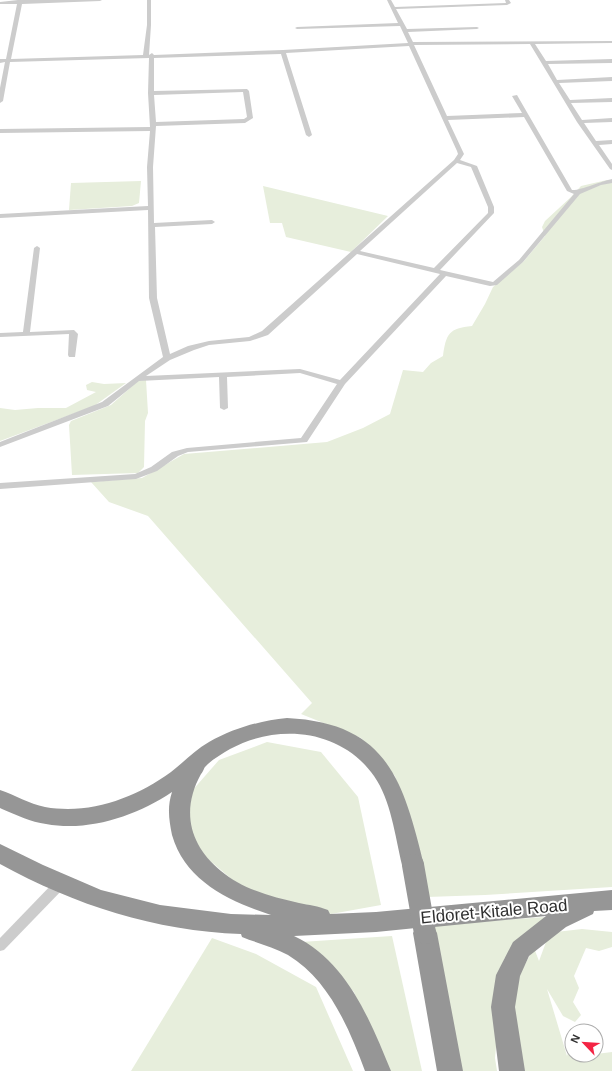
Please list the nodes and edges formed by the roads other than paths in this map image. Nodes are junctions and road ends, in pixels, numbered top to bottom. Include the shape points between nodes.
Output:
1 (100, 0) edge
2 (149, 0) edge
3 (389, 0) edge
4 (507, 0) edge
5 (20, 1) edge
6 (0, 3) edge
7 (393, 8) junction
8 (402, 24) junction
9 (297, 28) dead end
10 (477, 28) dead end
11 (405, 31) junction
12 (612, 42) edge
13 (532, 43) junction
14 (410, 44) junction
15 (283, 52) junction
16 (146, 55) junction
17 (152, 55) junction
18 (0, 61) edge
19 (8, 61) junction
20 (612, 61) edge
21 (544, 63) junction
22 (612, 79) edge
23 (557, 82) junction
24 (151, 93) junction
25 (515, 96) dead end
26 (612, 100) edge
27 (0, 101) edge
28 (568, 102) junction
29 (526, 115) junction
30 (445, 118) junction
31 (612, 120) edge
32 (580, 122) junction
33 (152, 126) junction
34 (0, 131) edge
35 (309, 135) dead end
36 (595, 142) junction
37 (612, 142) edge
38 (456, 160) junction
39 (612, 167) edge
40 (612, 181) edge
41 (578, 193) junction
42 (151, 208) junction
43 (0, 216) edge
44 (212, 222) dead end
45 (152, 225) junction
46 (37, 248) dead end
47 (357, 252) junction
48 (435, 271) junction
49 (445, 273) junction
50 (26, 334) junction
51 (0, 335) edge
52 (72, 355) dead end
53 (168, 358) junction
54 (223, 375) junction
55 (137, 379) junction
56 (342, 383) junction
57 (224, 408) dead end
58 (0, 445) edge
59 (0, 486) edge
60 (202, 759) junction
61 (0, 798) edge
62 (0, 853) edge
63 (60, 884) junction
64 (603, 901) edge
65 (376, 922) junction
66 (231, 924) junction
67 (0, 946) edge
68 (378, 1071) edge
69 (450, 1071) edge
70 (512, 1071) edge

1 - 5 street
2 - 16 street
3 - 7 street
4 - 7 street via 509,4
5 - 6 street
5 - 19 street
7 - 8 street
8 - 9 street
8 - 11 street
10 - 11 street
11 - 14 street
12 - 13 street
13 - 14 street
13 - 21 street
14 - 15 street
14 - 30 street
15 - 17 street
15 - 35 street
16 - 17 street
16 - 19 street
17 - 24 street
18 - 19 street
19 - 27 street
20 - 21 street
21 - 23 street
22 - 23 street
23 - 28 street
24 - 33 street
24 - 33 street via 245,90 250,118 245,121
25 - 29 street
26 - 28 street
28 - 32 street
29 - 30 street
29 - 41 street via 570,191
30 - 38 street via 461,152
31 - 32 street
32 - 36 street
33 - 34 street
33 - 42 street
36 - 37 street
36 - 39 street
38 - 47 street
38 - 48 street via 474,166 491,213
40 - 41 street
41 - 49 street via 521,261 495,284
42 - 43 street
42 - 45 street
44 - 45 street
45 - 53 street via 153,298
46 - 50 street
47 - 48 street
47 - 53 street via 259,337 200,345
48 - 49 street
49 - 56 street
50 - 51 street
50 - 52 street via 71,332 74,334
53 - 55 street
54 - 55 street
54 - 56 street via 296,371
54 - 57 street
55 - 58 street via 105,404
56 - 59 street via 301,442 187,450 136,476
60 - 61 highway via 143,800 119,810 97,815 42,815
60 - 65 highway via 183,788 179,816 180,831 188,851 206,872 223,885 272,907 333,919
60 - 69 highway, bridge via 220,746 246,733 272,727 292,726 320,729 344,738 364,751 381,770 393,792 413,865
62 - 63 highway
63 - 66 highway via 98,899 160,915
63 - 67 street
64 - 65 highway, Eldoret-Kitale Road
64 - 70 highway via 558,920 521,949 508,975 503,1007
65 - 66 highway via 286,926
66 - 68 highway via 270,936 306,954 335,983 359,1023

